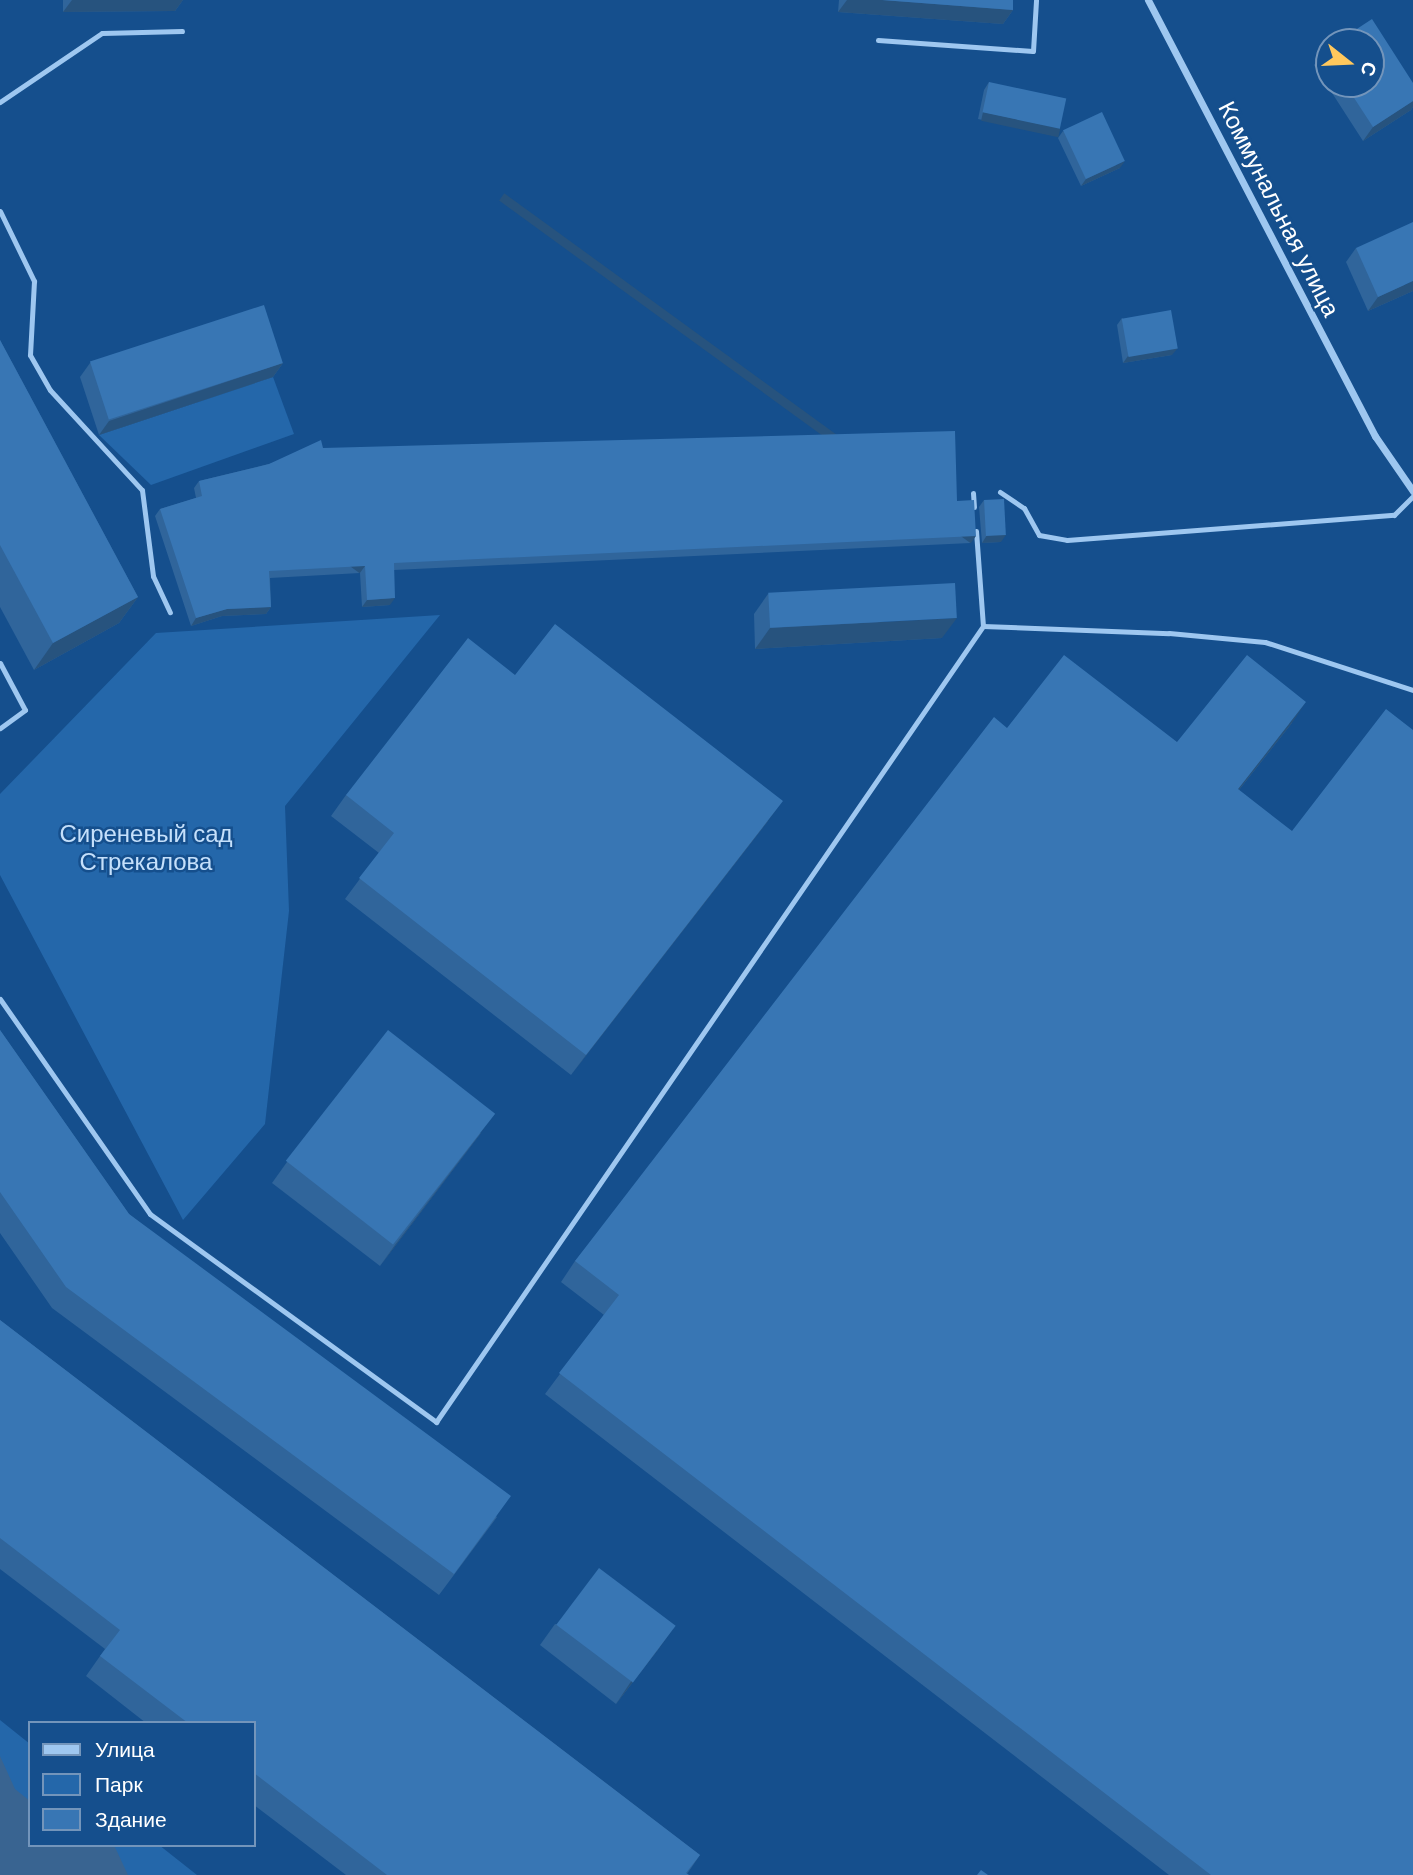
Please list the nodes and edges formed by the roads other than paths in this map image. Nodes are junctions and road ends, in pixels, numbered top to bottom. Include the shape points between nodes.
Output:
1 (1037, 0) edge
2 (1148, 0) edge
3 (182, 31) dead end
4 (878, 40) dead end
5 (0, 102) edge
6 (0, 211) edge
7 (1000, 492) dead end
8 (973, 493) dead end
9 (1413, 494) edge
10 (170, 612) dead end
11 (983, 626) junction
12 (0, 663) edge
13 (1413, 690) edge
14 (0, 728) edge
15 (0, 999) edge

1 - 4 lane via 1033,51
2 - 9 street, Коммунальная улица via 1375,436
3 - 5 lane via 102,33
6 - 10 lane via 34,281 30,355 50,390 142,490 153,576
7 - 9 lane via 1024,508 1039,535 1067,540 1394,516
8 - 11 lane
11 - 13 lane via 1265,642
11 - 15 lane via 436,1422 150,1214
12 - 14 lane via 25,710

